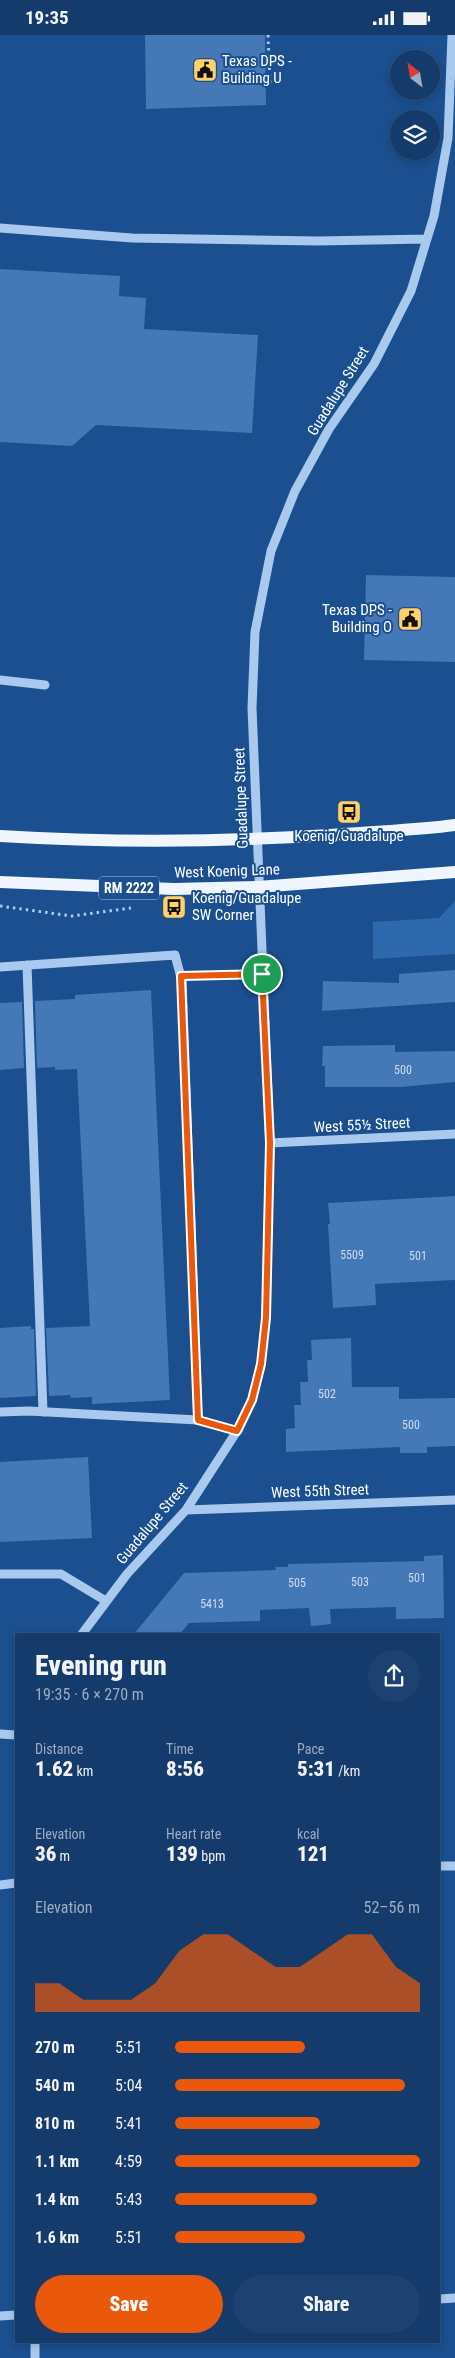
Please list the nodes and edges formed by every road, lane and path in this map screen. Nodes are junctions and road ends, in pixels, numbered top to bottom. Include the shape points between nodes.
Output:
1 (268, 35) edge
2 (452, 35) edge
3 (270, 84) dead end
4 (0, 228) edge
5 (427, 239) junction
6 (0, 680) edge
7 (45, 685) dead end
8 (455, 825) edge
9 (0, 836) edge
10 (257, 839) junction
11 (455, 871) edge
12 (0, 882) edge
13 (258, 887) junction
14 (0, 906) edge
15 (134, 908) dead end
16 (27, 965) junction
17 (0, 967) edge
18 (262, 974) junction
19 (181, 976) junction
20 (455, 1134) edge
21 (270, 1143) junction
22 (43, 1411) junction
23 (0, 1412) edge
24 (198, 1420) junction
25 (237, 1431) junction
26 (455, 1500) edge
27 (186, 1510) junction
28 (0, 1574) edge
29 (106, 1601) junction
30 (83, 1633) edge
31 (0, 1734) edge
32 (15, 1735) edge
33 (440, 1866) edge
34 (455, 1866) edge
35 (15, 1883) edge
36 (0, 1885) edge
37 (455, 2298) edge
38 (440, 2299) edge
39 (15, 2315) edge
40 (0, 2316) edge
41 (35, 2343) edge
42 (35, 2358) edge

1 - 3 path
2 - 5 street, Guadalupe Street via 448,138
4 - 5 street via 132,238
5 - 10 street, Guadalupe Street via 411,291 374,364 329,429 300,483 272,551 255,632 252,708
6 - 7 street
8 - 10 main road, West Koenig Lane
9 - 10 main road, West Koenig Lane via 88,841
10 - 13 street, Guadalupe Street
11 - 13 main road, West Koenig Lane / RM 2222
12 - 13 main road, West Koenig Lane / RM 2222 via 174,889
13 - 18 street, Guadalupe Street
14 - 15 path via 72,916
16 - 17 street
16 - 19 street via 175,955
16 - 22 street
18 - 19 street
18 - 21 street, Guadalupe Street
19 - 24 street
20 - 21 street, West 55½ Street
21 - 25 street, Guadalupe Street via 266,1318 261,1364 252,1400
22 - 23 street
22 - 24 street
24 - 25 street
25 - 27 street, Guadalupe Street
26 - 27 street, West 55th Street
27 - 29 street, Guadalupe Street
28 - 29 street via 61,1574
29 - 30 street, Guadalupe Street
31 - 32 street
33 - 34 street
35 - 36 street
37 - 38 street
39 - 40 street
41 - 42 street

